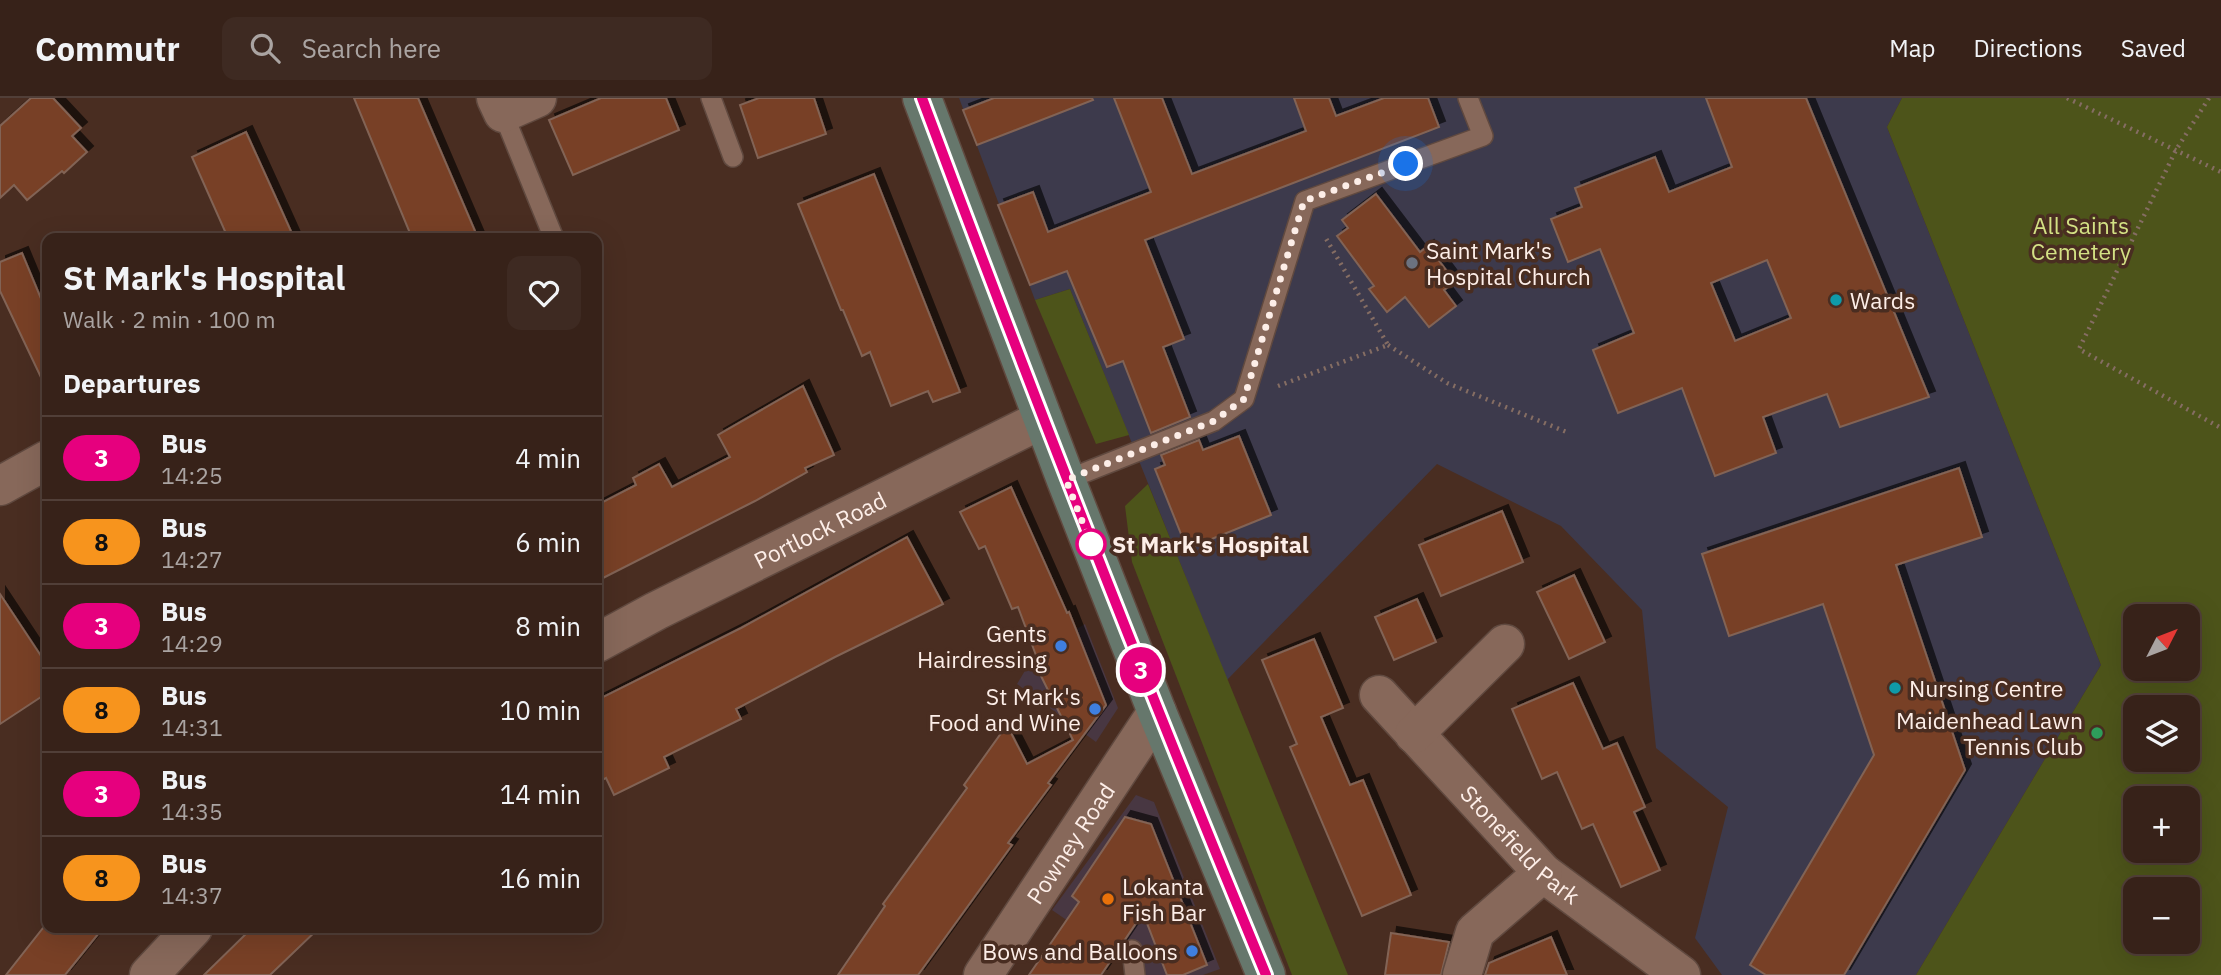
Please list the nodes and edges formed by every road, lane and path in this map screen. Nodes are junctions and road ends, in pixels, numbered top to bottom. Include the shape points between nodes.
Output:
1 (711, 98) edge
2 (922, 98) edge
3 (1468, 98) edge
4 (2067, 98) edge
5 (2209, 98) edge
6 (512, 103) edge
7 (2176, 150) junction
8 (733, 157) dead end
9 (2221, 172) edge
10 (1304, 201) junction
11 (552, 233) edge
12 (1388, 345) junction
13 (1244, 399) junction
14 (1043, 419) junction
15 (2221, 428) edge
16 (1569, 433) dead end
17 (42, 463) edge
18 (1066, 480) junction
19 (0, 485) edge
20 (602, 640) edge
21 (1505, 644) dead end
22 (1379, 695) dead end
23 (1157, 712) junction
24 (1414, 734) junction
25 (1543, 873) junction
26 (188, 933) edge
27 (1132, 950) dead end
28 (149, 975) edge
29 (983, 975) edge
30 (1135, 975) edge
31 (1266, 975) edge
32 (1462, 975) edge
33 (1681, 975) edge

1 - 8 lane
2 - 14 street
3 - 10 lane via 1483,136
4 - 7 path
5 - 7 path
6 - 11 lane
7 - 9 path
7 - 15 path via 2079,349
10 - 12 path
10 - 13 lane
12 - 13 path
12 - 16 path via 1447,383
13 - 18 lane via 1214,421
14 - 18 street
14 - 20 street, Portlock Road
17 - 19 street
18 - 23 street
21 - 24 street
22 - 24 street, Stonefield Park
23 - 29 street, Powney Road
23 - 31 street
24 - 25 street, Stonefield Park
25 - 32 street via 1475,932
25 - 33 street, Stonefield Park
26 - 28 street
27 - 30 lane

